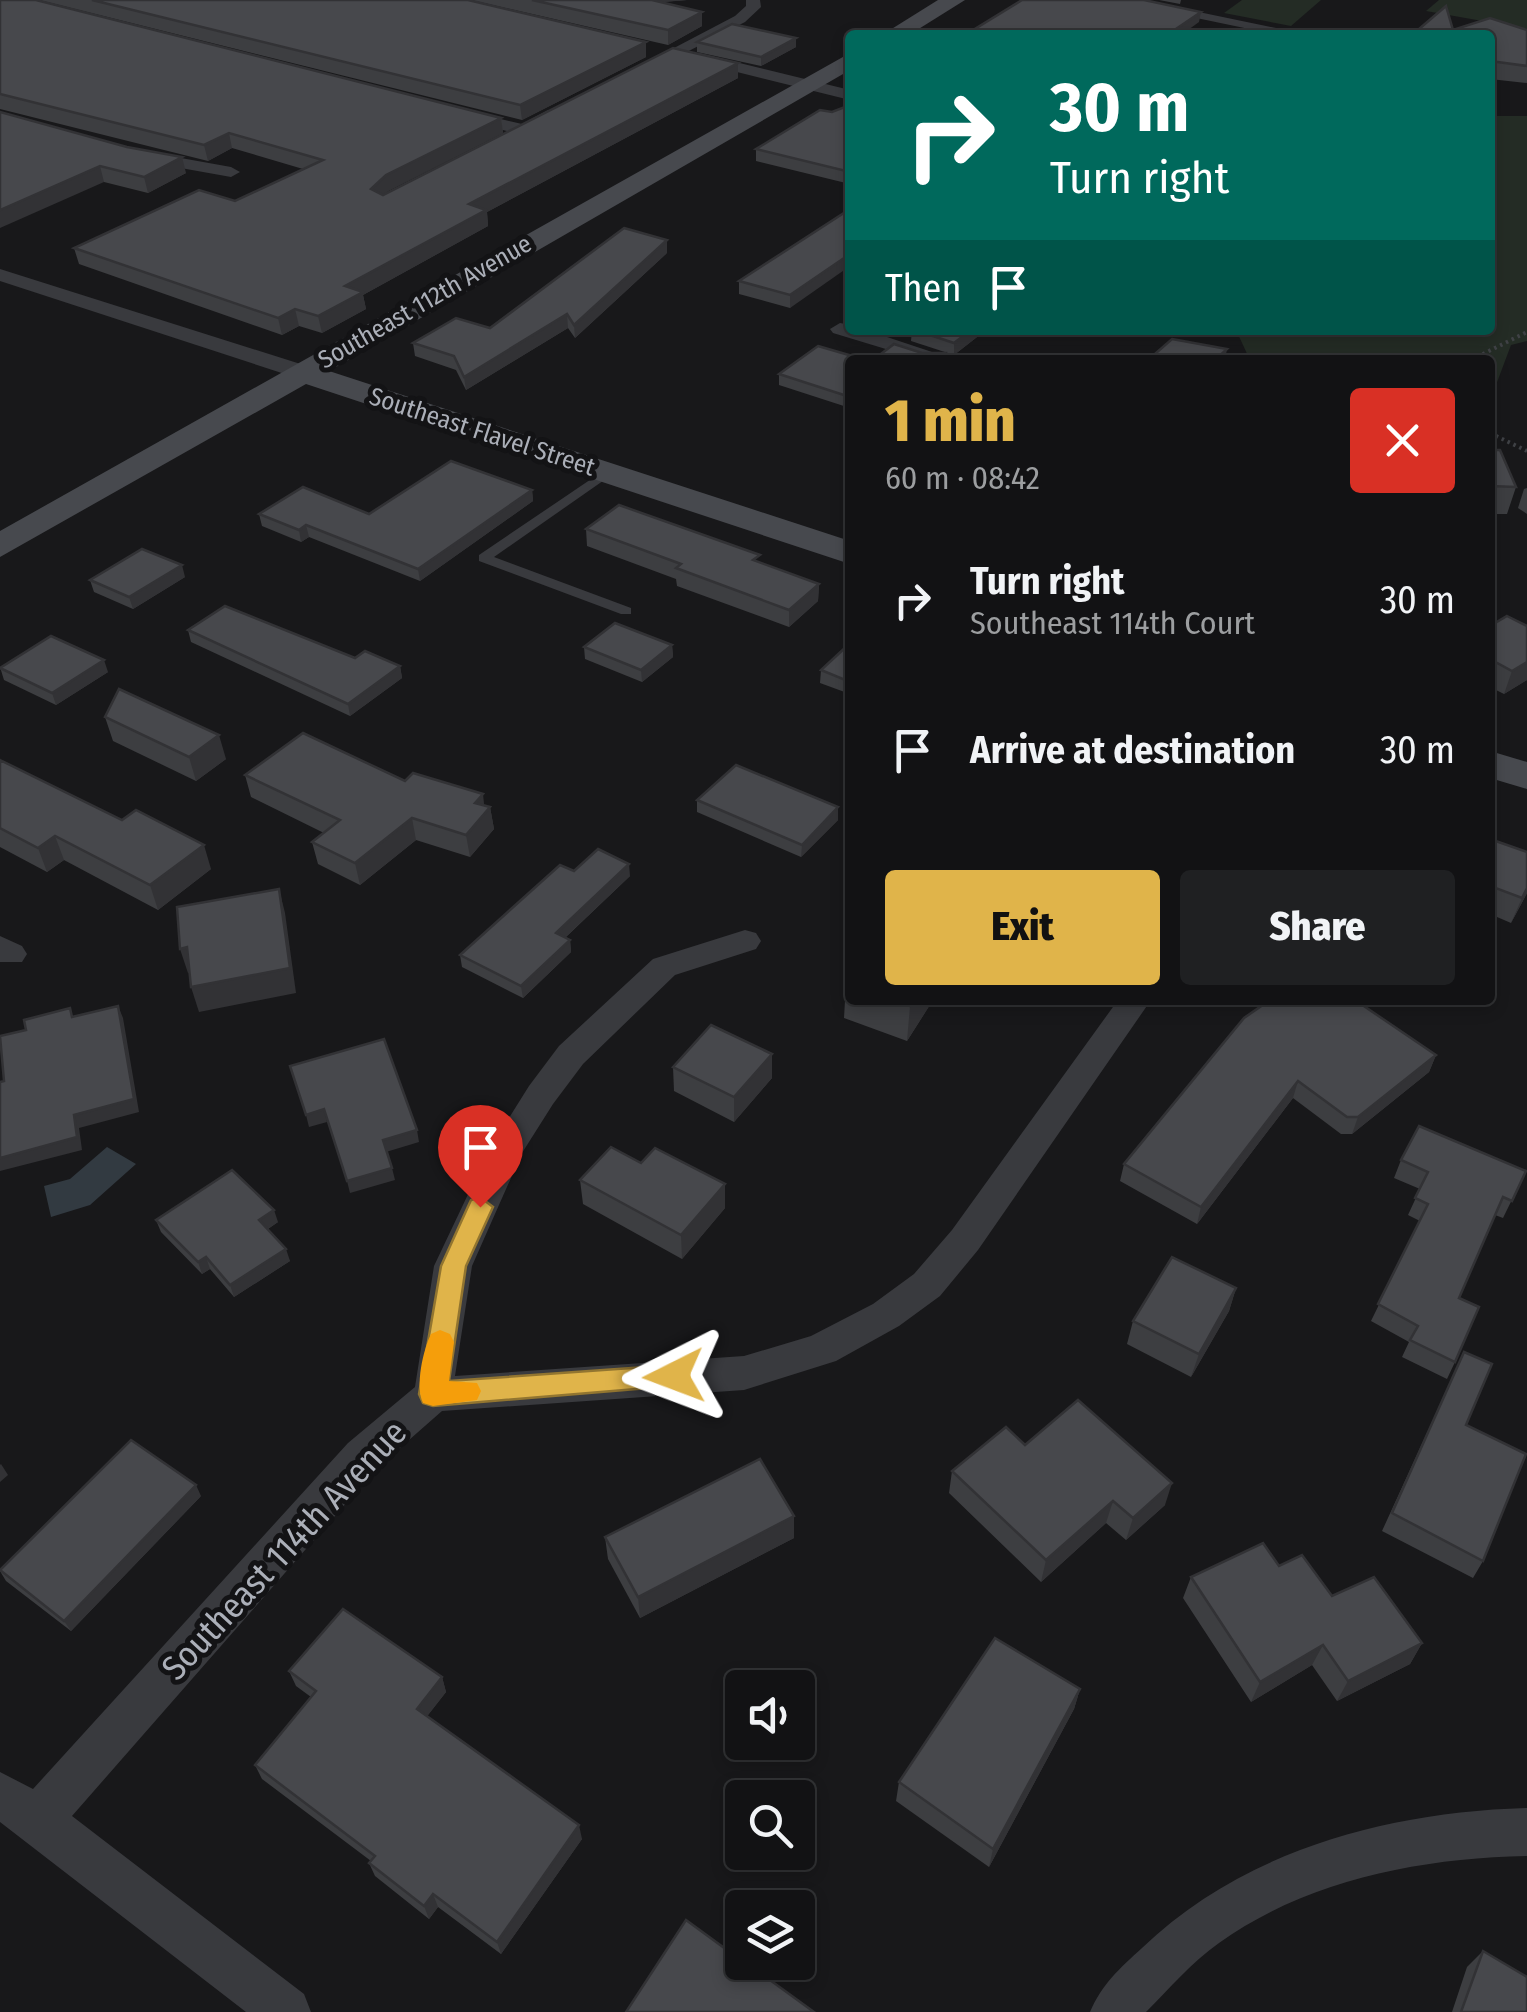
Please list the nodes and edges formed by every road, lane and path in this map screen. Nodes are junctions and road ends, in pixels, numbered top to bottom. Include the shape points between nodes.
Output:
1 (753, 0) edge
2 (954, 0) edge
3 (1117, 0) edge
4 (902, 30) edge
5 (1276, 30) edge
6 (637, 44) edge
7 (674, 52) junction
8 (845, 63) edge
9 (624, 78) edge
10 (807, 84) junction
11 (845, 93) edge
12 (574, 104) edge
13 (449, 111) edge
14 (524, 130) junction
15 (508, 138) edge
16 (114, 149) edge
17 (230, 172) dead end
18 (0, 274) edge
19 (24, 282) junction
20 (0, 294) edge
21 (1527, 332) edge
22 (874, 335) edge
23 (931, 355) edge
24 (1481, 355) edge
25 (302, 372) junction
26 (1495, 435) edge
27 (1527, 451) edge
28 (606, 473) junction
29 (0, 546) edge
30 (845, 551) edge
31 (626, 611) dead end
32 (1495, 766) edge
33 (1527, 776) edge
34 (745, 941) dead end
35 (1131, 1005) edge
36 (433, 1394) junction
37 (19, 1807) edge
38 (1527, 1832) edge
39 (286, 2012) edge
40 (1115, 2012) edge

1 - 7 street via 754,8 740,19
2 - 4 main road
3 - 5 street
6 - 7 street
7 - 9 street
7 - 10 street
8 - 10 main road, Southeast 112th Avenue
10 - 11 street
10 - 25 main road, Southeast 112th Avenue
12 - 14 street
13 - 14 street
14 - 15 lane
16 - 17 street
18 - 19 street, Southeast Flavel Street
19 - 20 street
19 - 25 street, Southeast Flavel Street
21 - 24 path
22 - 23 street
25 - 28 main road, Southeast Flavel Street
25 - 29 main road, Southeast 112th Avenue
26 - 27 path
28 - 30 main road, Southeast Flavel Street
28 - 31 lane via 484,558
32 - 33 main road
34 - 36 street via 664,967 571,1055 541,1095 507,1148 454,1266
35 - 36 street via 965,1240 927,1285 886,1315 822,1348 744,1372
36 - 37 street, Southeast 114th Avenue via 362,1456
37 - 39 street
38 - 40 street via 1400,1846 1255,1895 1201,1926

